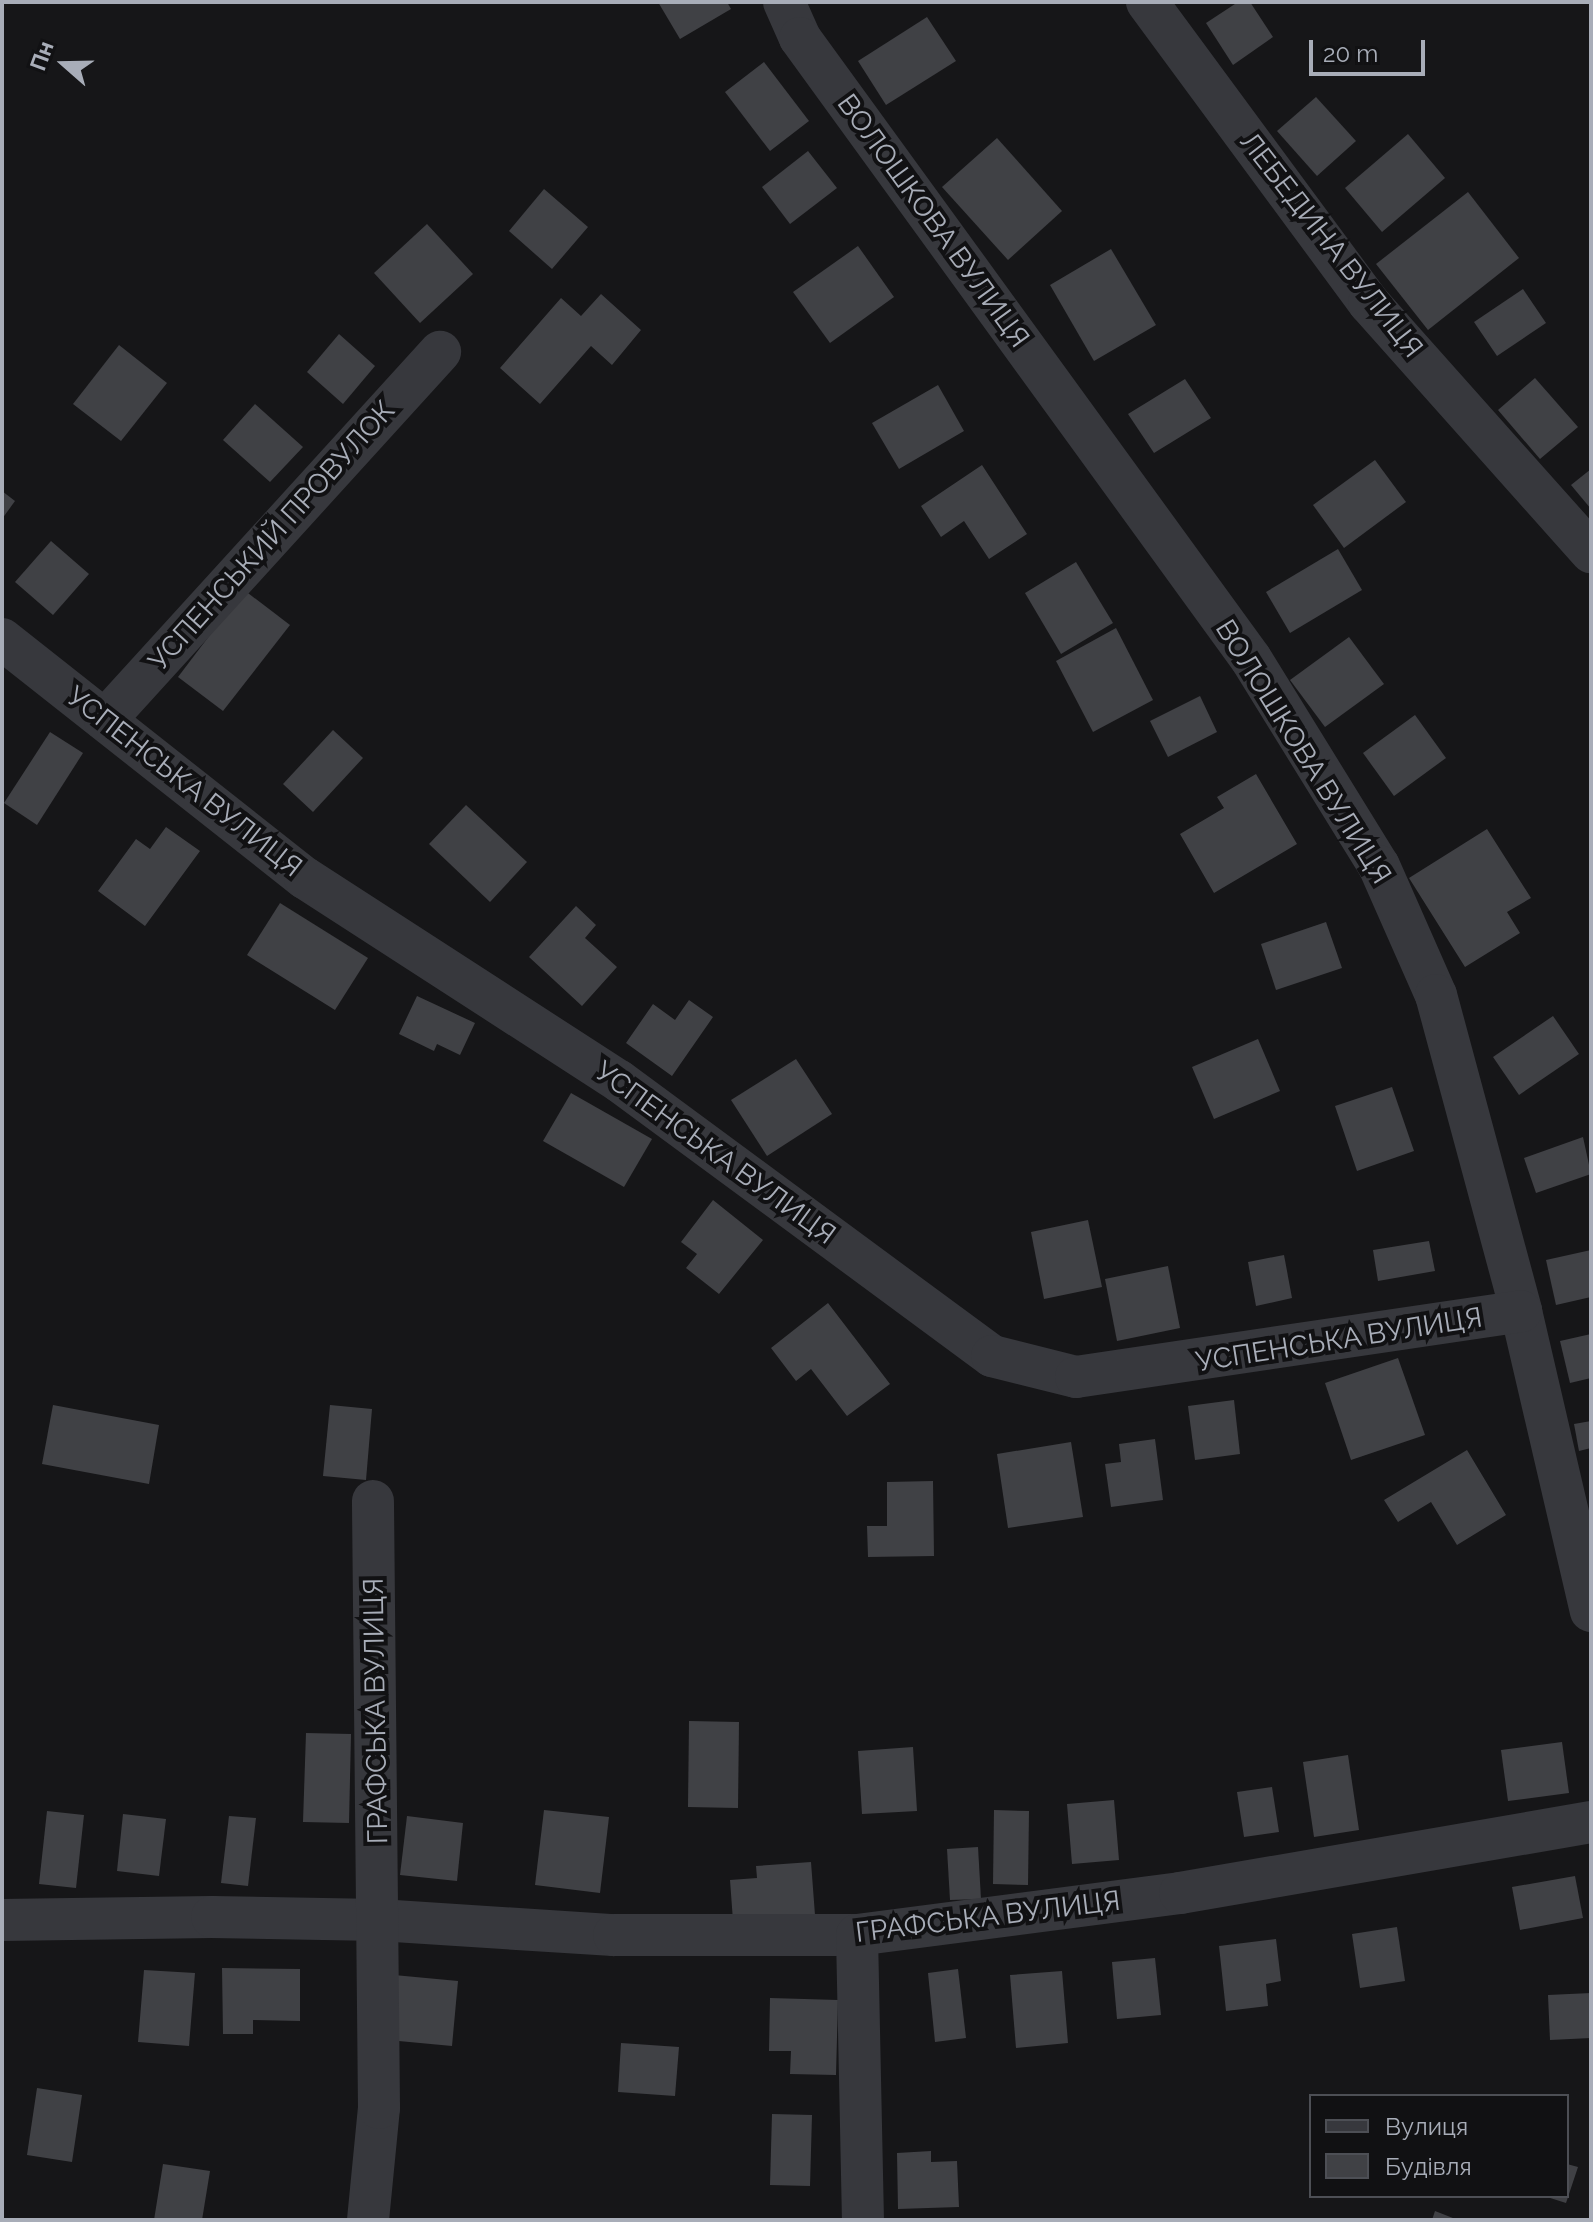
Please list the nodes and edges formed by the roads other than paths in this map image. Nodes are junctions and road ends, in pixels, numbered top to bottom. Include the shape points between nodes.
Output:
1 (784, 2) edge
2 (1147, 2) edge
3 (440, 352) dead end
4 (1591, 552) edge
5 (2, 639) edge
6 (105, 720) junction
7 (1521, 1311) junction
8 (373, 1501) dead end
9 (1591, 1611) edge
10 (1591, 1822) edge
11 (2, 1920) edge
12 (379, 1920) junction
13 (857, 1935) junction
14 (368, 2220) edge
15 (863, 2220) edge

1 - 7 street, ВОЛОШКОВА ВУЛИЦЯ via 800,38 1251,659 1379,866 1436,995
2 - 4 street, ЛЕБЕДИНА ВУЛИЦЯ via 1369,303
3 - 6 street, УСПЕНСЬКИЙ ПРОВУЛОК
5 - 6 street, УСПЕНСЬКА ВУЛИЦЯ
6 - 7 street, УСПЕНСЬКА ВУЛИЦЯ via 305,878 619,1081 992,1356 1076,1377
7 - 9 street, ВОЛОШКОВА ВУЛИЦЯ
8 - 12 street, ГРАФСЬКА ВУЛИЦЯ
10 - 13 street, ГРАФСЬКА ВУЛИЦЯ via 1180,1893
11 - 12 street, ГРАФСЬКА ВУЛИЦЯ
12 - 13 street, ГРАФСЬКА ВУЛИЦЯ via 614,1935
12 - 14 street, ГРАФСЬКА ВУЛИЦЯ via 379,2108
13 - 15 street

